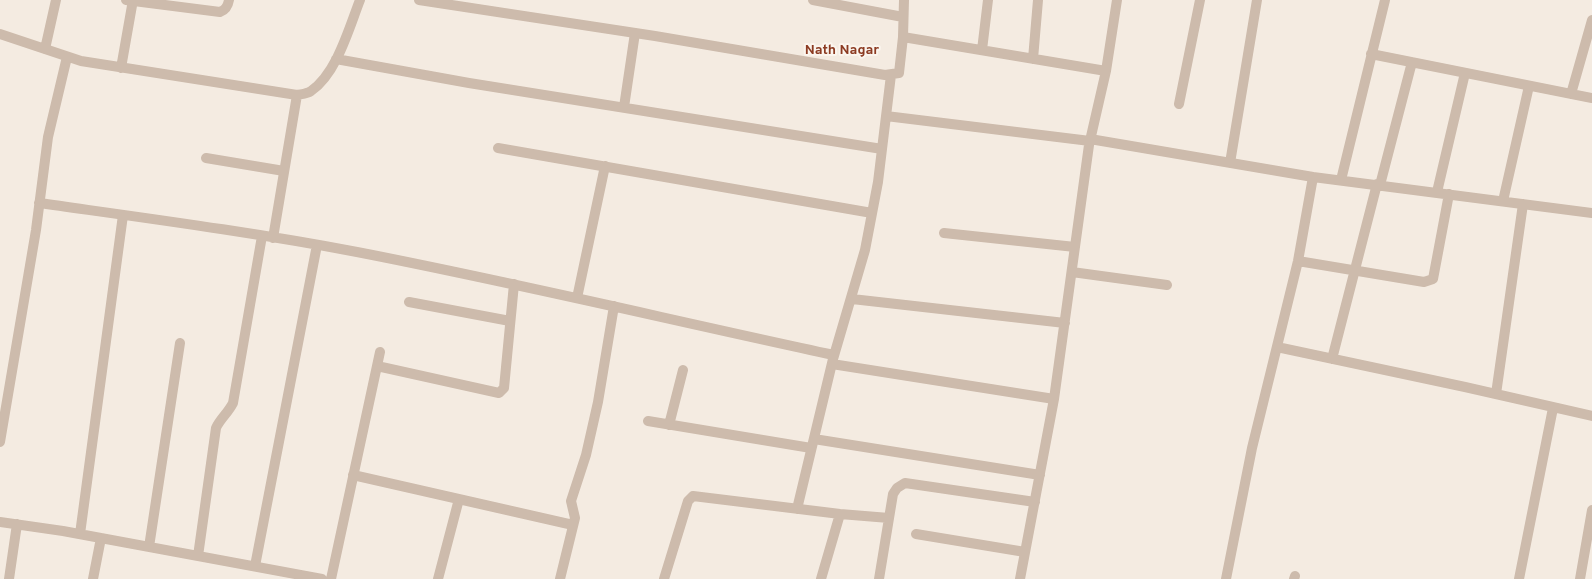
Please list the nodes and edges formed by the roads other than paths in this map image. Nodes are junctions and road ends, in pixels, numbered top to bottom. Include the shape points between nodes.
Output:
1 (56, 0) edge
2 (130, 0) edge
3 (230, 0) edge
4 (360, 0) edge
5 (420, 0) edge
6 (813, 0) edge
7 (904, 0) edge
8 (988, 0) edge
9 (1038, 0) edge
10 (1117, 0) edge
11 (1200, 0) edge
12 (1257, 0) edge
13 (1385, 0) edge
14 (903, 17) junction
15 (1592, 20) edge
16 (635, 33) junction
17 (0, 34) edge
18 (903, 37) junction
19 (46, 49) junction
20 (982, 50) junction
21 (1371, 54) junction
22 (67, 57) junction
23 (1033, 59) junction
24 (336, 60) junction
25 (1412, 62) junction
26 (121, 68) junction
27 (1106, 71) junction
28 (1466, 73) junction
29 (890, 74) junction
30 (1529, 86) junction
31 (1572, 94) junction
32 (297, 95) junction
33 (1592, 98) edge
34 (1179, 104) dead end
35 (624, 107) junction
36 (886, 116) junction
37 (1090, 140) junction
38 (498, 148) dead end
39 (882, 149) junction
40 (206, 158) dead end
41 (1230, 163) junction
42 (605, 166) junction
43 (284, 171) junction
44 (1314, 177) junction
45 (1341, 180) junction
46 (1378, 185) junction
47 (1437, 192) junction
48 (1449, 194) junction
49 (1503, 201) junction
50 (39, 203) junction
51 (1523, 204) junction
52 (872, 213) junction
53 (1592, 213) edge
54 (123, 214) junction
55 (944, 234) dead end
56 (262, 236) junction
57 (274, 238) junction
58 (317, 245) junction
59 (1075, 247) junction
60 (1298, 261) junction
61 (1356, 270) junction
62 (1072, 272) junction
63 (514, 284) junction
64 (1167, 285) dead end
65 (577, 298) junction
66 (852, 298) junction
67 (409, 302) dead end
68 (614, 306) junction
69 (510, 321) junction
70 (1065, 323) junction
71 (180, 343) dead end
72 (1277, 347) junction
73 (380, 352) dead end
74 (1332, 359) junction
75 (833, 360) junction
76 (377, 366) junction
77 (683, 370) dead end
78 (1496, 394) junction
79 (1054, 399) junction
80 (1553, 408) junction
81 (1592, 416) edge
82 (648, 421) dead end
83 (669, 425) junction
84 (0, 442) edge
85 (813, 443) junction
86 (353, 475) junction
87 (1040, 475) junction
88 (459, 499) junction
89 (1035, 502) junction
90 (797, 509) junction
91 (1592, 510) edge
92 (840, 514) junction
93 (890, 518) junction
94 (0, 522) edge
95 (17, 524) junction
96 (573, 525) junction
97 (80, 534) junction
98 (916, 534) dead end
99 (101, 538) junction
100 (149, 547) junction
101 (1025, 552) junction
102 (198, 556) junction
103 (1588, 563) edge
104 (255, 566) junction
105 (9, 579) edge
106 (93, 579) edge
107 (322, 579) edge
108 (331, 579) edge
109 (438, 579) edge
110 (560, 579) edge
111 (664, 579) edge
112 (821, 579) edge
113 (824, 579) edge
114 (879, 579) edge
115 (1020, 579) edge
116 (1226, 579) edge
117 (1519, 579) edge
118 (1580, 579) edge

1 - 19 street
2 - 3 street via 220,12 225,10
2 - 26 street
4 - 24 street
5 - 16 street
6 - 14 street
7 - 14 street
8 - 20 street
9 - 23 street
10 - 27 street
11 - 34 street
12 - 41 street
13 - 21 street
14 - 18 street
15 - 31 street
16 - 29 street
16 - 35 street
17 - 19 street
18 - 20 street
18 - 29 street via 898,73
19 - 22 street
20 - 23 street
21 - 25 street
21 - 45 street
22 - 26 street
22 - 50 street via 48,137
23 - 27 street
24 - 32 street via 327,75 311,91
24 - 35 street
25 - 28 street
25 - 46 street
26 - 32 street
27 - 37 street
28 - 30 street
28 - 47 street
29 - 36 street
30 - 31 street
30 - 49 street
31 - 33 street
32 - 43 street
35 - 39 street
36 - 37 street
36 - 39 street
37 - 41 street
37 - 59 street
38 - 42 street
39 - 52 street
40 - 43 street
41 - 44 street
42 - 52 street
42 - 65 street
43 - 57 street
44 - 45 street
44 - 60 street
45 - 46 street
46 - 47 street
46 - 61 street
47 - 48 street
48 - 49 street
48 - 61 street via 1433,279 1424,282
49 - 51 street
50 - 54 street
50 - 84 street
51 - 53 street
51 - 78 street
52 - 66 street
54 - 56 street
54 - 97 street
55 - 59 street
56 - 57 street
56 - 102 street via 233,403 216,428
57 - 58 street
58 - 63 street
58 - 104 street
59 - 62 street
60 - 61 street
60 - 72 street
61 - 74 street
62 - 64 street
62 - 70 street
63 - 65 street
63 - 69 street
65 - 68 street
66 - 70 street
66 - 75 street
67 - 69 street
68 - 75 street
68 - 96 street via 598,402 586,455 571,501 575,513
69 - 76 street via 504,388 499,393
70 - 79 street
71 - 100 street
72 - 74 street
72 - 116 street via 1252,448
73 - 76 street
74 - 78 street
75 - 79 street
75 - 85 street
76 - 86 street
77 - 83 street
78 - 80 street
79 - 87 street
80 - 81 street
80 - 117 street
82 - 83 street
83 - 85 street
85 - 87 street
85 - 90 street
86 - 88 street
86 - 108 street
87 - 89 street
88 - 96 street
88 - 109 street
89 - 93 street via 905,483 893,494
89 - 101 street
90 - 92 street
90 - 111 street via 693,496 688,501
91 - 103 street
92 - 93 street
92 - 112 street
93 - 114 street
94 - 95 street
95 - 97 street
95 - 105 street
96 - 110 street
97 - 99 street
98 - 101 street
99 - 100 street
99 - 106 street
100 - 102 street
101 - 115 street
102 - 104 street
103 - 118 street
104 - 107 street
112 - 113 street

